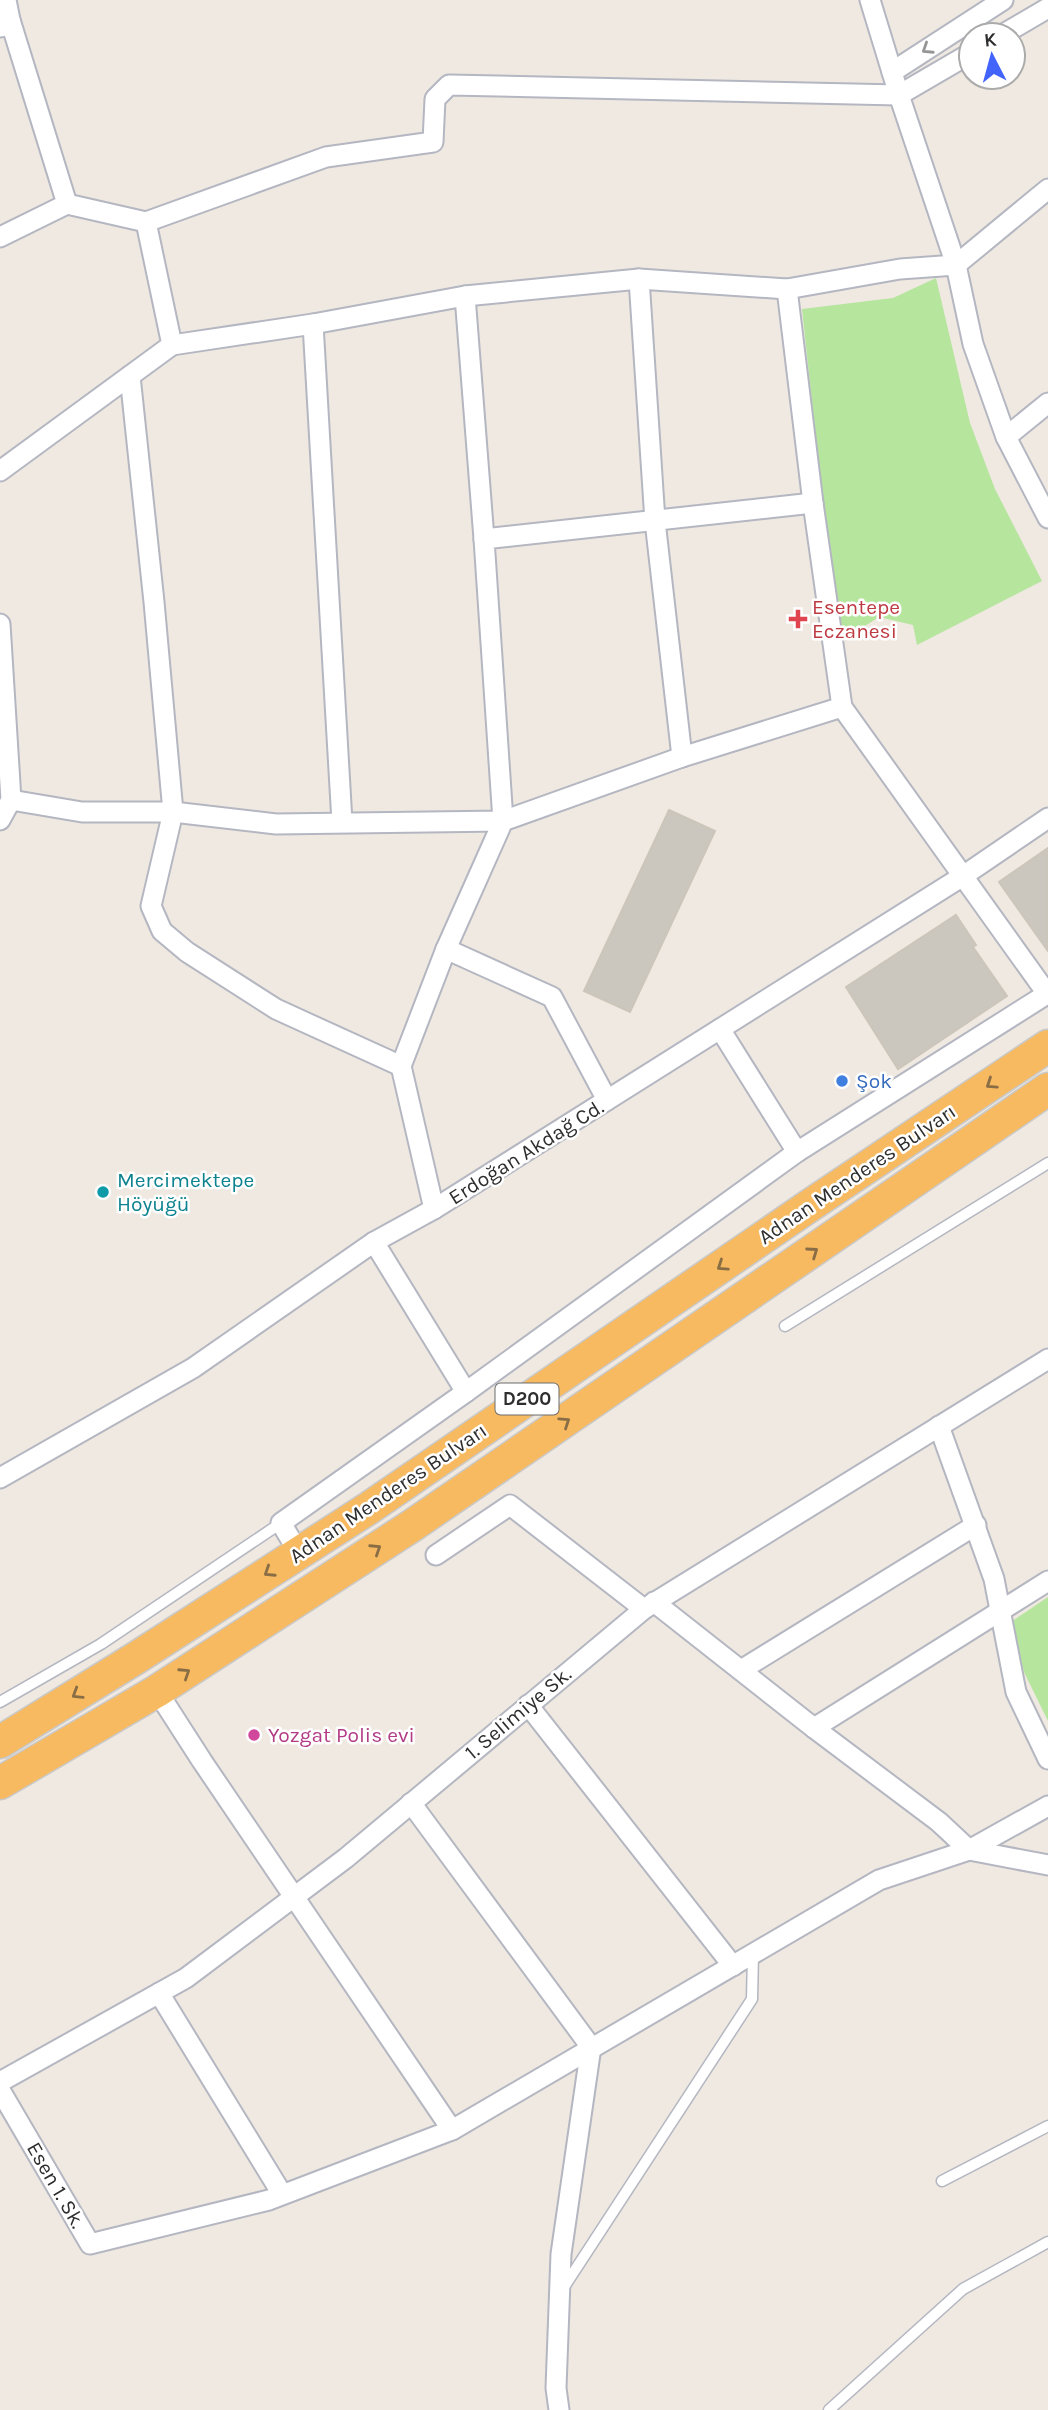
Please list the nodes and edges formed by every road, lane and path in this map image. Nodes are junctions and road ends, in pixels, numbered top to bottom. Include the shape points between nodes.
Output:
1 (6, 0) edge
2 (870, 0) edge
3 (1003, 0) edge
4 (1048, 8) edge
5 (1026, 21) edge
6 (5, 24) edge
7 (957, 61) edge
8 (892, 72) junction
9 (899, 95) junction
10 (1048, 189) edge
11 (67, 204) junction
12 (146, 222) junction
13 (0, 237) edge
14 (956, 265) junction
15 (639, 279) junction
16 (787, 289) junction
17 (465, 296) junction
18 (313, 324) junction
19 (172, 345) junction
20 (130, 376) junction
21 (1048, 403) edge
22 (1006, 437) junction
23 (0, 471) edge
24 (813, 503) junction
25 (1048, 518) edge
26 (655, 521) junction
27 (484, 539) junction
28 (0, 624) edge
29 (842, 707) junction
30 (682, 757) junction
31 (11, 800) junction
32 (173, 813) junction
33 (1048, 818) edge
34 (0, 820) edge
35 (342, 821) junction
36 (503, 821) junction
37 (963, 876) junction
38 (446, 949) junction
39 (1048, 994) edge
40 (720, 1029) junction
41 (1048, 1046) edge
42 (401, 1066) junction
43 (1048, 1089) edge
44 (607, 1100) junction
45 (797, 1152) junction
46 (1048, 1163) edge
47 (434, 1209) junction
48 (374, 1242) junction
49 (785, 1326) dead end
50 (1048, 1359) edge
51 (466, 1392) junction
52 (939, 1426) junction
53 (0, 1478) edge
54 (281, 1523) junction
55 (976, 1525) junction
56 (299, 1553) junction
57 (436, 1555) dead end
58 (1048, 1581) edge
59 (649, 1605) junction
60 (1000, 1611) junction
61 (741, 1670) junction
62 (157, 1691) junction
63 (0, 1702) edge
64 (528, 1705) junction
65 (814, 1728) junction
66 (0, 1742) edge
67 (1048, 1759) edge
68 (0, 1783) edge
69 (411, 1803) junction
70 (1048, 1807) edge
71 (970, 1850) junction
72 (1048, 1865) edge
73 (294, 1897) junction
74 (753, 1954) junction
75 (733, 1966) junction
76 (159, 1993) junction
77 (591, 2047) junction
78 (0, 2082) edge
79 (0, 2090) edge
80 (1048, 2126) edge
81 (452, 2130) junction
82 (942, 2181) dead end
83 (282, 2194) junction
84 (1048, 2242) edge
85 (560, 2293) junction
86 (558, 2410) edge
87 (830, 2410) edge

1 - 6 street
2 - 8 street
3 -> 8 street
4 - 5 street
6 - 11 street
7 - 9 street
8 - 9 street
9 - 12 street via 449,85 435,99 433,142 327,158
9 - 14 street
10 - 14 street
11 - 12 street
11 - 13 street
12 - 19 street
14 - 16 street via 900,269
14 - 22 street via 973,344
15 - 16 street
15 - 17 street
15 - 26 street
16 - 24 street
17 - 18 street
17 - 27 street
18 - 19 street
18 - 35 street
19 - 20 street
20 - 23 street
20 - 32 street
21 - 22 street
22 - 25 street
24 - 26 street
24 - 29 street
26 - 27 street
26 - 30 street
27 - 36 street
28 - 31 street
29 - 30 street
29 - 37 street
30 - 36 street
31 - 32 street via 82,812
31 - 34 street
32 - 35 street via 276,824
32 - 42 street via 150,906 162,931 276,1009
33 - 37 street, Erdoğan Akdağ Cd.
35 - 36 street
36 - 38 street
37 - 39 street
37 - 40 street, Erdoğan Akdağ Cd.
38 - 42 street
38 - 44 street via 552,998
39 - 45 street
40 - 44 street, Erdoğan Akdağ Cd.
40 - 45 street
41 -> 56 highway, Adnan Menderes Bulvarı / D200
42 - 47 street
62 -> 43 highway, Adnan Menderes Bulvarı / D200 via 413,1525
44 - 47 street, Erdoğan Akdağ Cd.
45 - 51 street
46 - 49 lane
47 - 48 street, Erdoğan Akdağ Cd.
48 - 51 street
48 - 53 street, Erdoğan Akdağ Cd. via 193,1368
50 - 52 street, 1. Selimiye Sk.
51 - 54 street
52 - 55 street
52 - 59 street, 1. Selimiye Sk.
54 - 56 street
54 - 63 lane via 101,1644
55 - 60 street
55 - 61 street
56 -> 66 highway, Adnan Menderes Bulvarı / D200
57 - 59 street via 510,1506
58 - 60 street
59 - 61 street
59 - 64 street, 1. Selimiye Sk.
60 - 65 street
60 - 67 street via 1016,1692
61 - 65 street
62 - 68 highway, Adnan Menderes Bulvarı / D200
62 - 73 street
64 - 69 street, 1. Selimiye Sk.
64 - 75 street
65 - 71 street
69 - 73 street, 1. Selimiye Sk.
69 - 77 street
70 - 71 street
71 - 72 street
71 - 74 street via 879,1880
73 - 76 street, 1. Selimiye Sk.
73 - 81 street
74 - 75 street
74 - 85 lane via 752,1999
75 - 77 street
76 - 78 street, 1. Selimiye Sk.
76 - 83 street
77 - 81 street
77 - 85 street via 561,2254
79 - 83 street, Esen 1. Sk. via 90,2244
80 - 82 lane
81 - 83 street
84 - 87 lane via 963,2289
85 - 86 street

